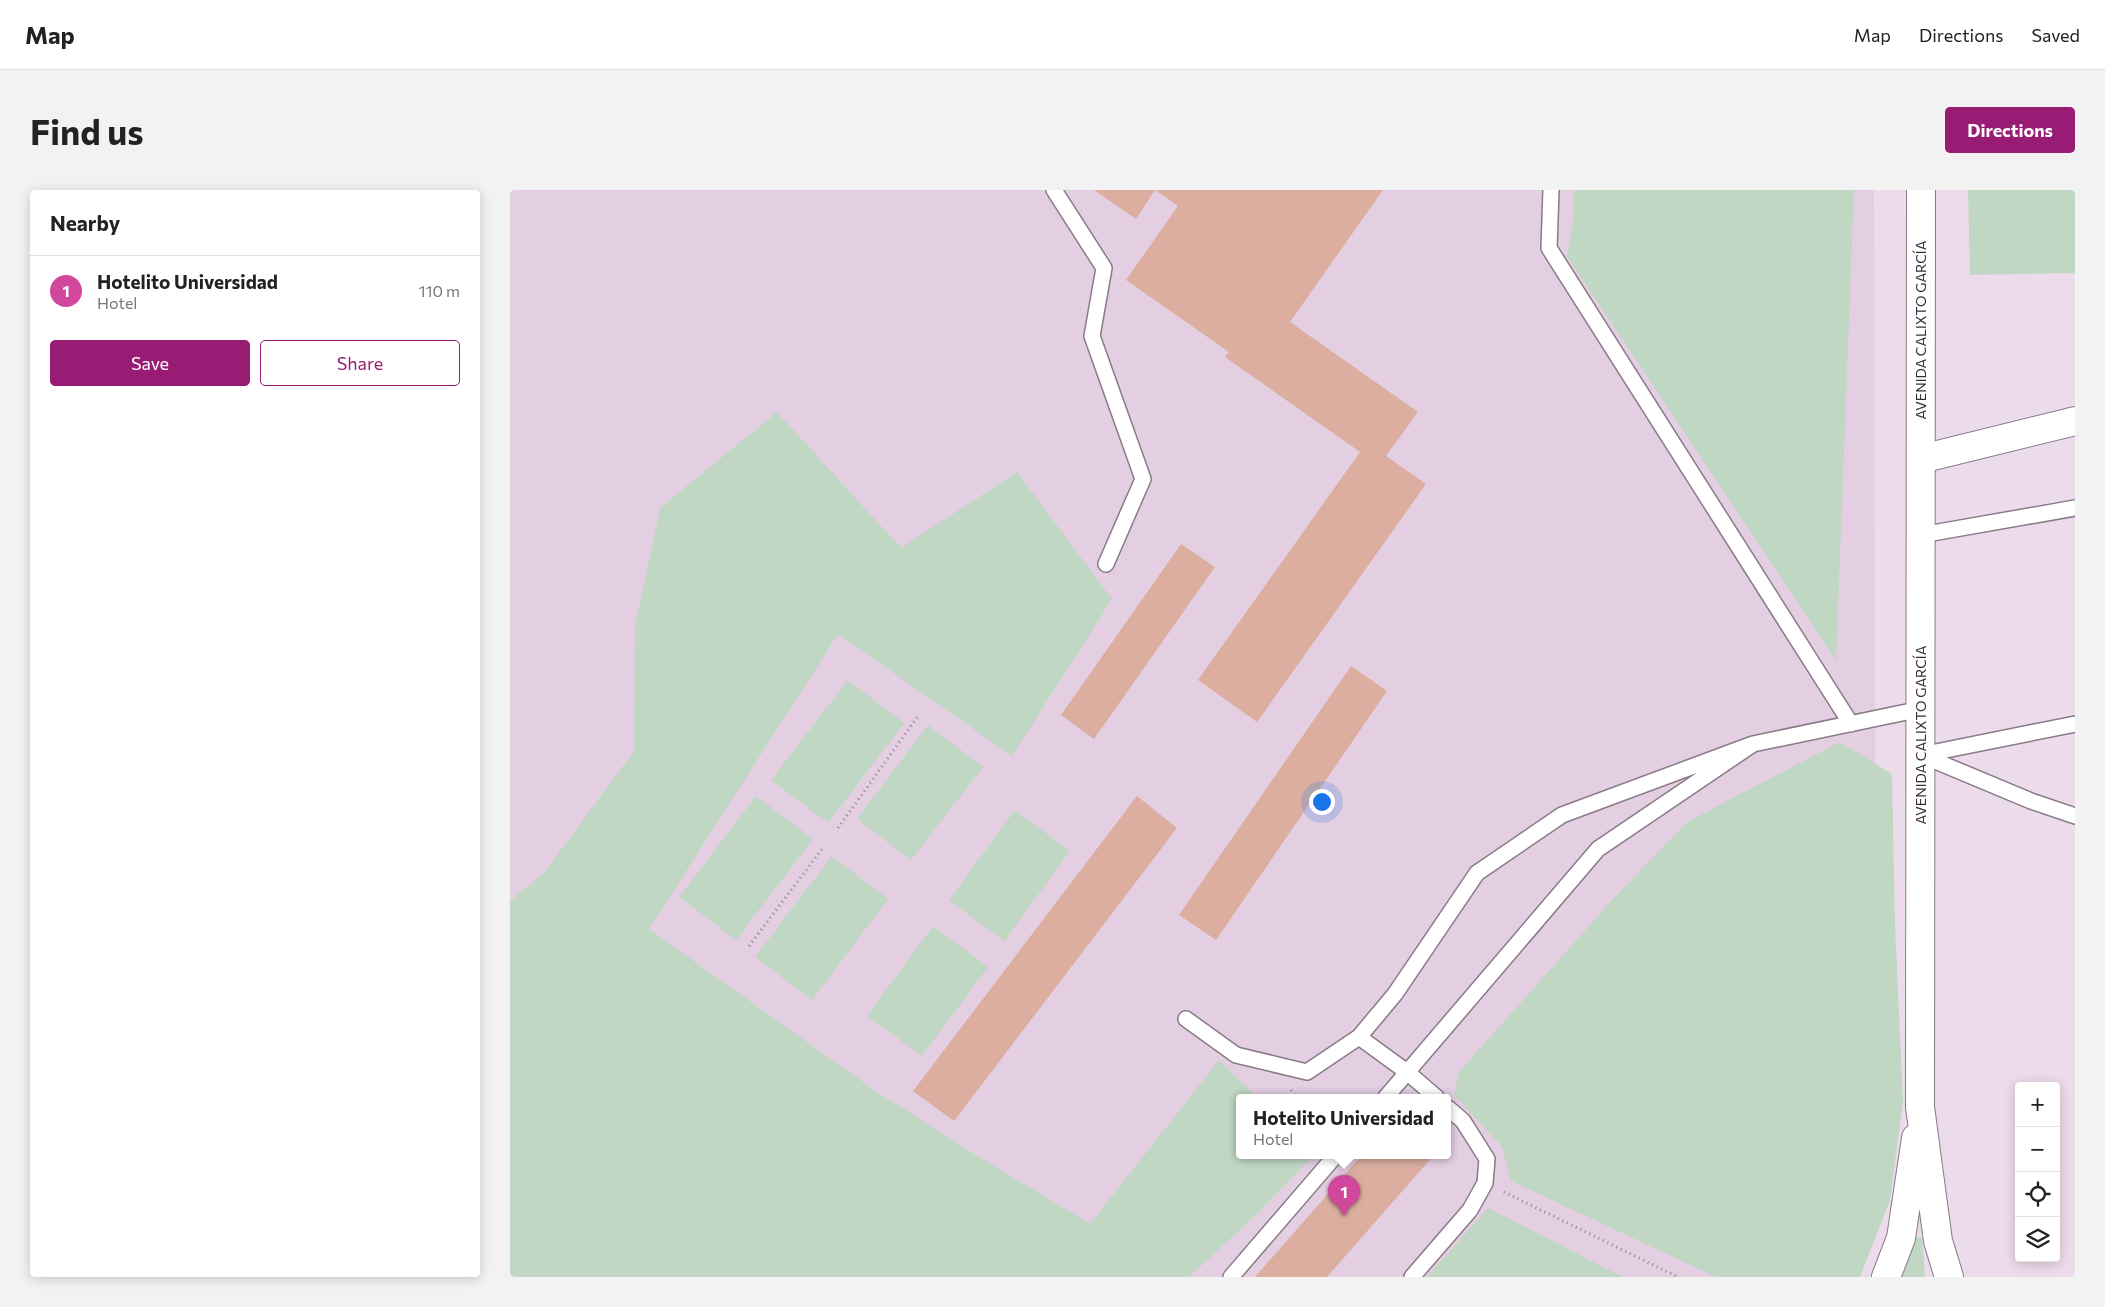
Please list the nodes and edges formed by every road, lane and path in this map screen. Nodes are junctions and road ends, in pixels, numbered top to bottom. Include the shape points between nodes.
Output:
1 (1054, 190) edge
2 (1551, 190) edge
3 (1921, 190) edge
4 (2075, 421) edge
5 (1921, 459) junction
6 (2075, 508) edge
7 (1921, 535) junction
8 (1106, 564) dead end
9 (1921, 709) junction
10 (918, 716) dead end
11 (1851, 724) junction
12 (2075, 724) edge
13 (1753, 744) junction
14 (1921, 755) junction
15 (2075, 816) edge
16 (838, 828) dead end
17 (822, 848) dead end
18 (749, 946) dead end
19 (1186, 1019) dead end
20 (1359, 1038) junction
21 (1407, 1072) junction
22 (1389, 1094) edge
23 (1433, 1094) edge
24 (1920, 1107) junction
25 (1451, 1111) edge
26 (1333, 1159) edge
27 (1485, 1183) junction
28 (1232, 1277) edge
29 (1412, 1277) edge
30 (1678, 1277) edge
31 (1886, 1277) edge
32 (1949, 1277) edge

1 - 8 lane via 1104,268 1092,336 1142,479
2 - 11 lane via 1549,248
3 - 5 street, AVENIDA CALIXTO GARCÍA
4 - 5 street
5 - 7 street, AVENIDA CALIXTO GARCÍA
6 - 7 lane
7 - 9 street, AVENIDA CALIXTO GARCÍA
9 - 11 lane
9 - 14 street, AVENIDA CALIXTO GARCÍA
10 - 16 path
11 - 13 lane
12 - 14 lane
13 - 20 lane via 1562,814 1477,872 1395,994
13 - 21 lane via 1598,849
14 - 15 lane
14 - 24 street, AVENIDA CALIXTO GARCÍA
17 - 18 path
19 - 20 lane via 1236,1055 1307,1072
20 - 21 lane
21 - 22 lane
21 - 23 lane
24 - 31 street via 1901,1238
24 - 32 street, AVENIDA CALIXTO GARCÍA via 1938,1242
25 - 27 lane via 1463,1121 1487,1159
26 - 28 lane
27 - 29 lane via 1470,1210
27 - 30 path

